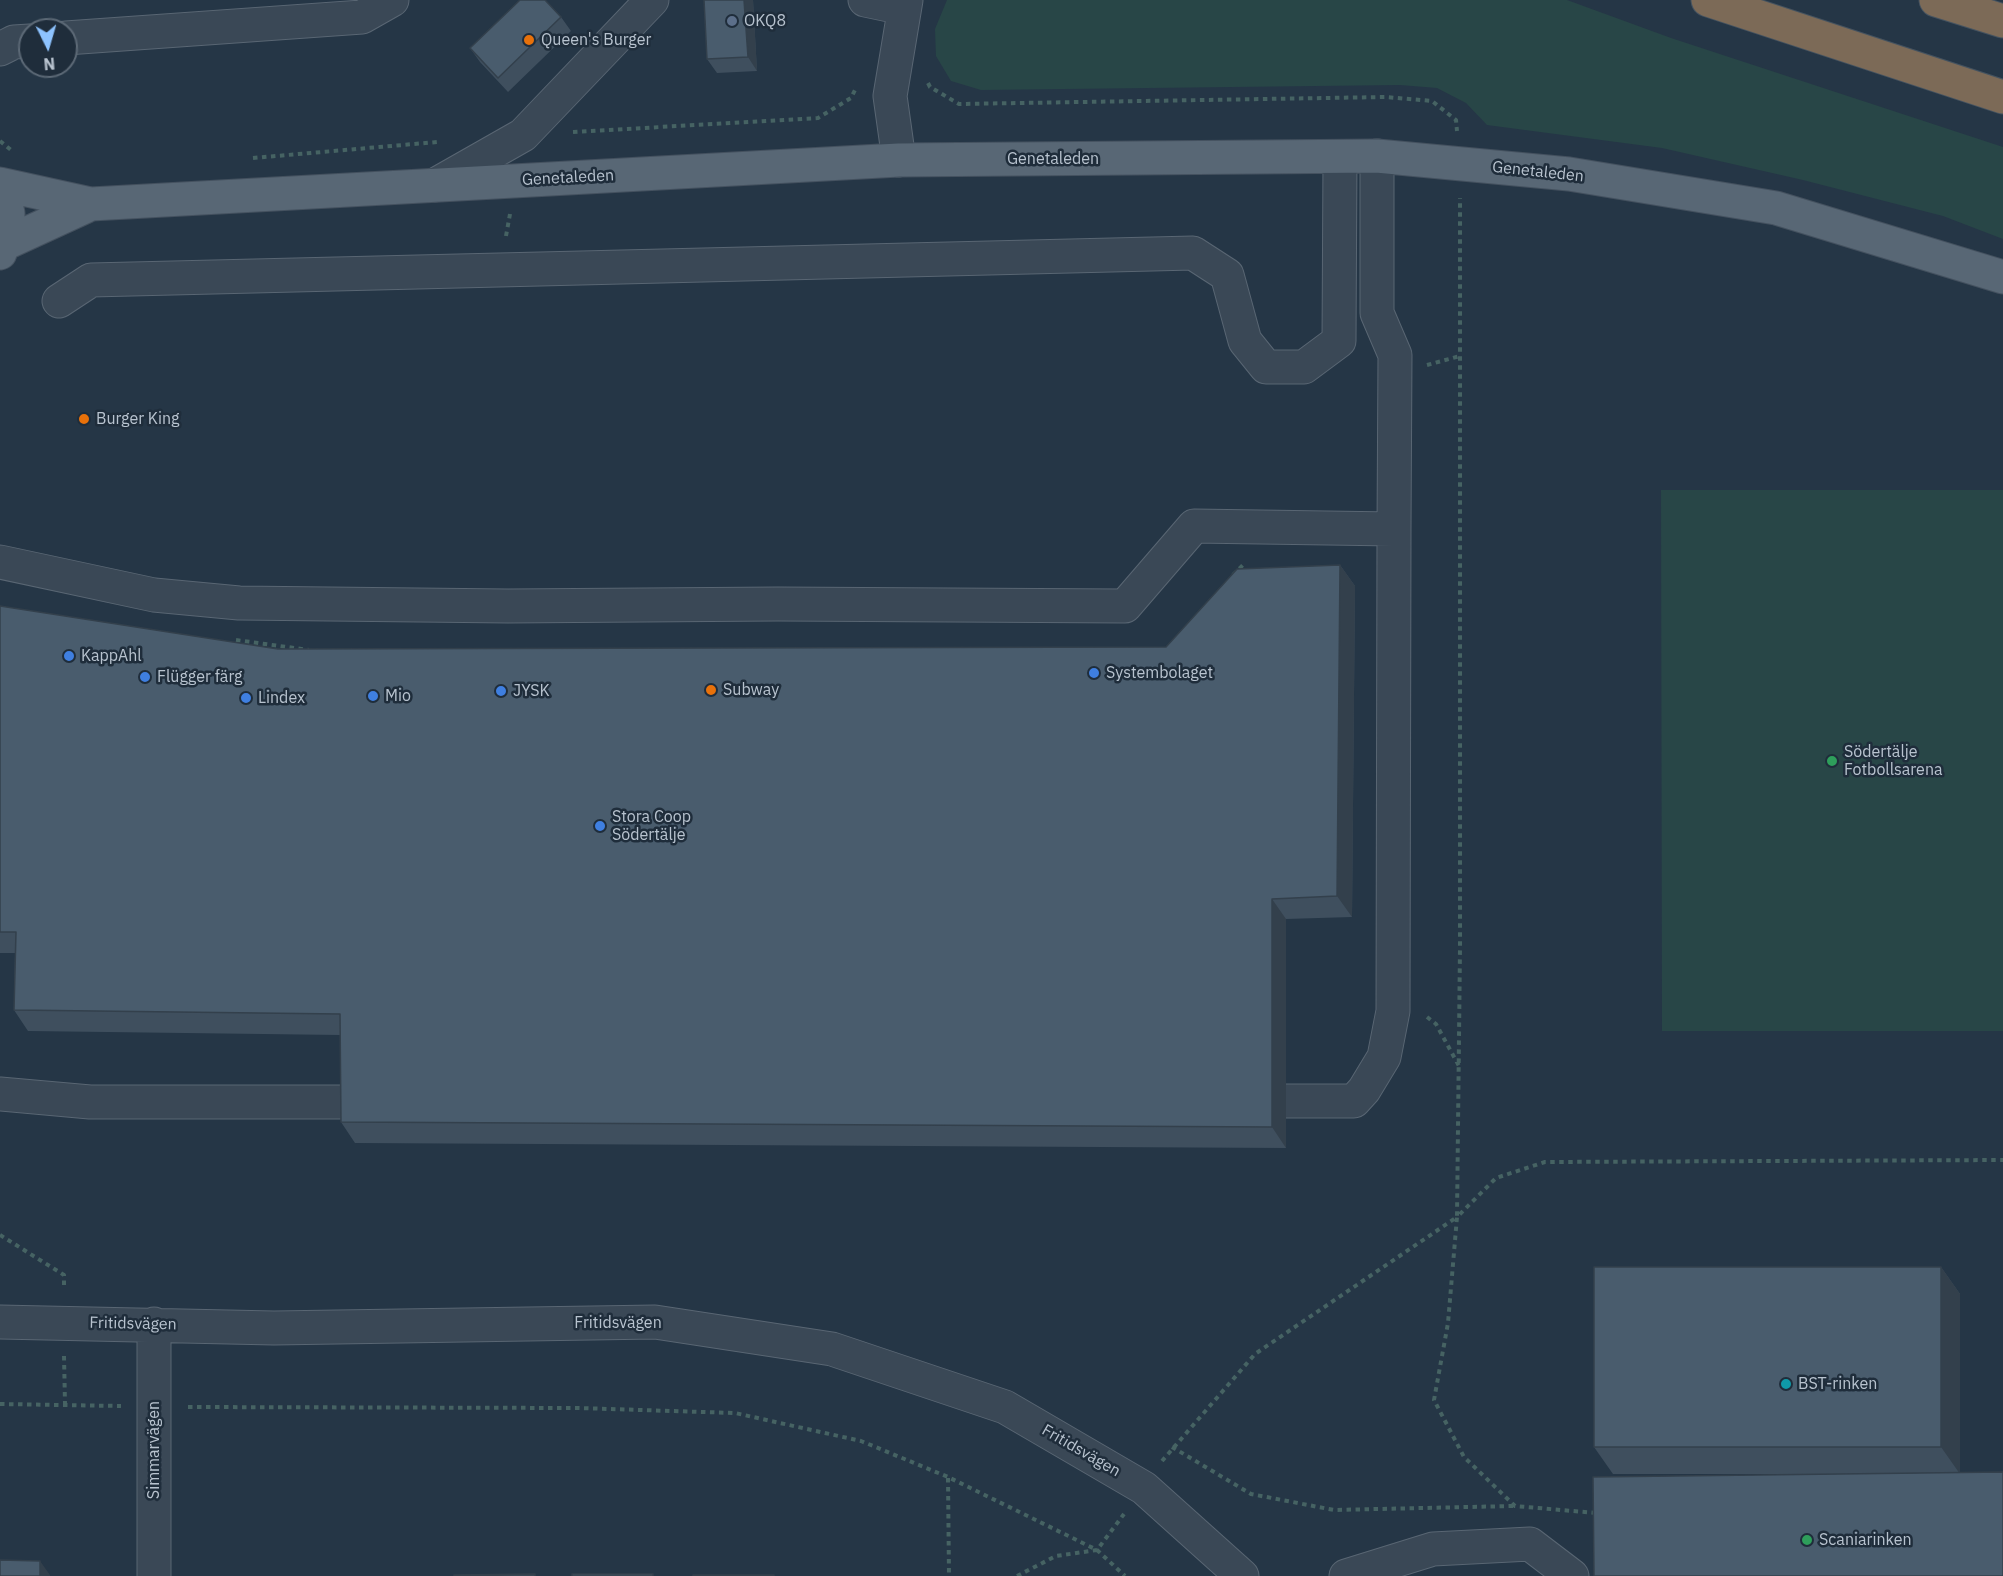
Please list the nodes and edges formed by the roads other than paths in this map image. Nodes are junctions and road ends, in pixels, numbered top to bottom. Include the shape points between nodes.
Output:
1 (392, 0) edge
2 (652, 0) edge
3 (865, 0) edge
4 (1708, 0) edge
5 (1936, 0) edge
6 (905, 4) edge
7 (2003, 21) edge
8 (78, 37) edge
9 (2003, 97) edge
10 (1377, 156) junction
11 (1340, 157) junction
12 (899, 160) junction
13 (435, 185) junction
14 (0, 186) edge
15 (91, 204) junction
16 (2, 248) edge
17 (2003, 277) edge
18 (59, 301) dead end
19 (1394, 529) junction
20 (0, 539) edge
21 (0, 562) edge
22 (42, 570) junction
23 (0, 1094) edge
24 (1286, 1101) dead end
25 (355, 1102) edge
26 (0, 1322) edge
27 (154, 1324) junction
28 (154, 1576) edge
29 (1242, 1576) edge
30 (1346, 1576) edge
31 (1572, 1576) edge

1 - 8 street via 362,16
2 - 13 street via 523,135
3 - 6 street
4 - 9 highway
5 - 7 highway
6 - 12 street via 890,96
10 - 11 main road, Genetaleden
10 - 17 main road, Genetaleden via 1569,174 1776,208
10 - 19 street via 1377,313 1395,355
11 - 12 main road, Genetaleden
11 - 18 street via 1339,340 1304,367 1266,367 1245,341 1227,275 1193,253 91,280
12 - 13 main road, Genetaleden
13 - 15 main road, Genetaleden
14 - 15 main road, Genetaleden
14 - 16 main road, Genetaleden via 8,213
15 - 16 main road, Genetaleden
19 - 22 street via 1194,526 1125,606 239,603 154,596
19 - 24 street via 1393,1011 1384,1057 1354,1101
20 - 22 street
21 - 22 street
23 - 25 street via 90,1102
26 - 27 street, Fritidsvägen
27 - 28 street, Simmarvägen
27 - 29 street, Fritidsvägen via 274,1328 656,1322 832,1349 1005,1407 1144,1488
30 - 31 street via 1433,1548 1530,1544

